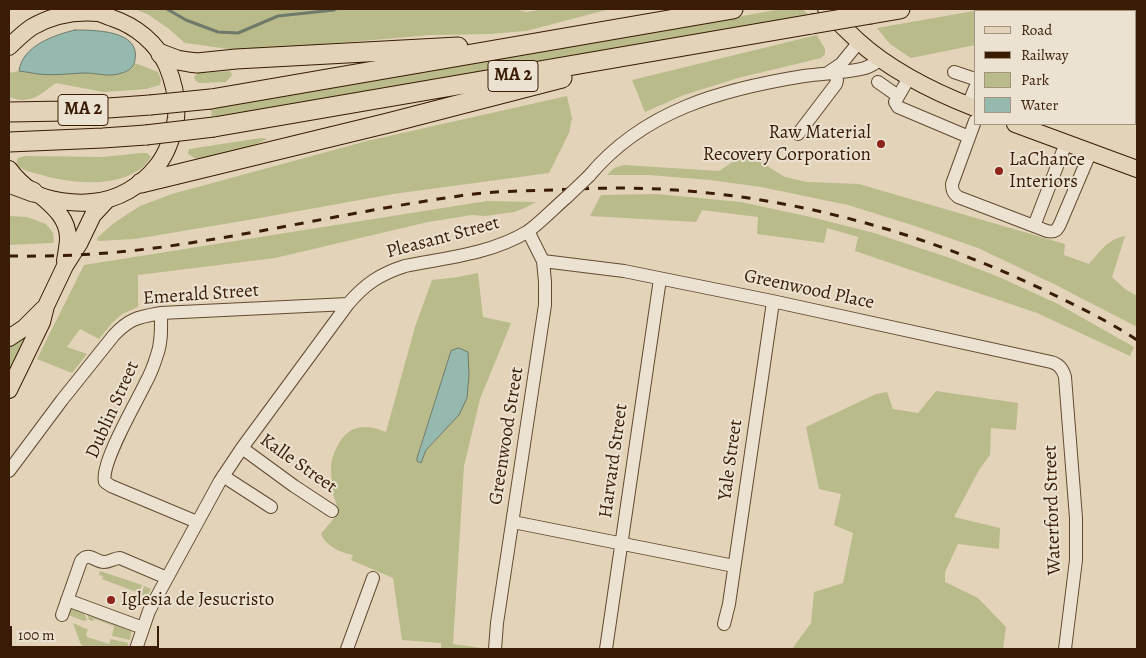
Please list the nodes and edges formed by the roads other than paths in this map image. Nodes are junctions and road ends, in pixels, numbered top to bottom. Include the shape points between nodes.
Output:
1 (37, 9) edge
2 (733, 9) edge
3 (826, 9) edge
4 (900, 9) edge
5 (96, 11) edge
6 (20, 35) junction
7 (859, 42) junction
8 (534, 44) junction
9 (9, 47) edge
10 (674, 49) junction
11 (161, 54) junction
12 (882, 59) junction
13 (832, 71) junction
14 (954, 72) dead end
15 (910, 76) junction
16 (974, 79) edge
17 (878, 82) dead end
18 (974, 93) edge
19 (898, 96) junction
20 (971, 107) edge
21 (12, 112) edge
22 (974, 123) edge
23 (1018, 125) edge
24 (798, 134) dead end
25 (968, 137) junction
26 (16, 142) edge
27 (1066, 143) junction
28 (1090, 151) junction
29 (1137, 168) edge
30 (9, 169) edge
31 (9, 183) edge
32 (141, 183) junction
33 (37, 194) junction
34 (107, 200) junction
35 (1034, 226) junction
36 (528, 231) junction
37 (543, 261) junction
38 (65, 266) junction
39 (660, 278) junction
40 (773, 302) junction
41 (348, 304) junction
42 (46, 306) junction
43 (161, 314) junction
44 (9, 338) edge
45 (1063, 370) joint
46 (9, 390) edge
47 (242, 448) junction
48 (9, 471) edge
49 (223, 476) junction
50 (271, 507) dead end
51 (332, 510) dead end
52 (198, 522) junction
53 (513, 522) junction
54 (621, 543) junction
55 (734, 566) junction
56 (167, 578) junction
57 (373, 578) dead end
58 (68, 600) junction
59 (62, 615) dead end
60 (724, 624) dead end
61 (143, 628) junction
62 (136, 649) edge
63 (347, 649) edge
64 (495, 649) edge
65 (606, 649) edge
66 (1065, 649) edge

1 - 6 main road
2 - 8 highway, MA 2
3 - 7 main road
4 - 10 highway, MA 2, bridge
5 - 6 main road via 53,18
5 - 11 main road via 125,22 145,36
6 - 9 main road
7 - 12 main road
7 - 13 street
8 - 11 highway via 192,63
8 - 21 highway, MA 2, bridge via 211,99 66,111
10 - 26 highway, MA 2, bridge via 214,127 146,135
10 - 32 highway via 442,110
11 - 32 main road via 176,92 175,124 166,153
12 - 13 street, Pleasant Street via 866,68
12 - 15 main road
13 - 24 street via 836,84
13 - 36 street, Pleasant Street, bridge via 752,86 710,97 673,112 628,138
14 - 16 street
15 - 19 street
15 - 20 main road
17 - 19 street
18 - 20 street
19 - 25 street via 895,102 898,107
22 - 25 street
23 - 27 main road
25 - 35 street via 952,184 953,192 958,197
27 - 28 main road
27 - 35 street
28 - 29 main road
28 - 35 street via 1057,230 1052,232
30 - 33 main road
31 - 33 highway
32 - 34 main road
33 - 34 main road via 79,203
33 - 38 main road via 56,210 65,223 68,235
34 - 38 main road via 93,215
36 - 37 street, Greenwood Street
36 - 41 street, Pleasant Street via 484,250 393,269 358,292
37 - 39 street, Greenwood Place
37 - 53 street, Greenwood Street via 544,318
38 - 42 main road
39 - 40 street, Greenwood Place
39 - 54 street, Harvard Street
40 - 45 street, Greenwood Place via 1051,362
40 - 55 street, Yale Street
41 - 43 street, Emerald Street
41 - 47 street, Pleasant Street
42 - 44 main road
42 - 46 main road via 42,322
43 - 48 street, Emerald Street via 139,316 114,335
43 - 52 street, Dublin Street via 158,354 114,447 104,480 111,486
45 - 66 street, Waterford Street via 1076,560
47 - 49 street, Pleasant Street
47 - 51 street, Kalle Street
49 - 50 street
49 - 52 street, Pleasant Street
52 - 56 street, Pleasant Street
53 - 54 street
53 - 64 street, Greenwood Street
54 - 55 street
54 - 65 street, Harvard Street
55 - 60 street, Yale Street
56 - 58 street via 120,558 104,562 85,557
56 - 61 street, Pleasant Street
57 - 63 street
58 - 59 street
58 - 61 street
61 - 62 street, Pleasant Street

